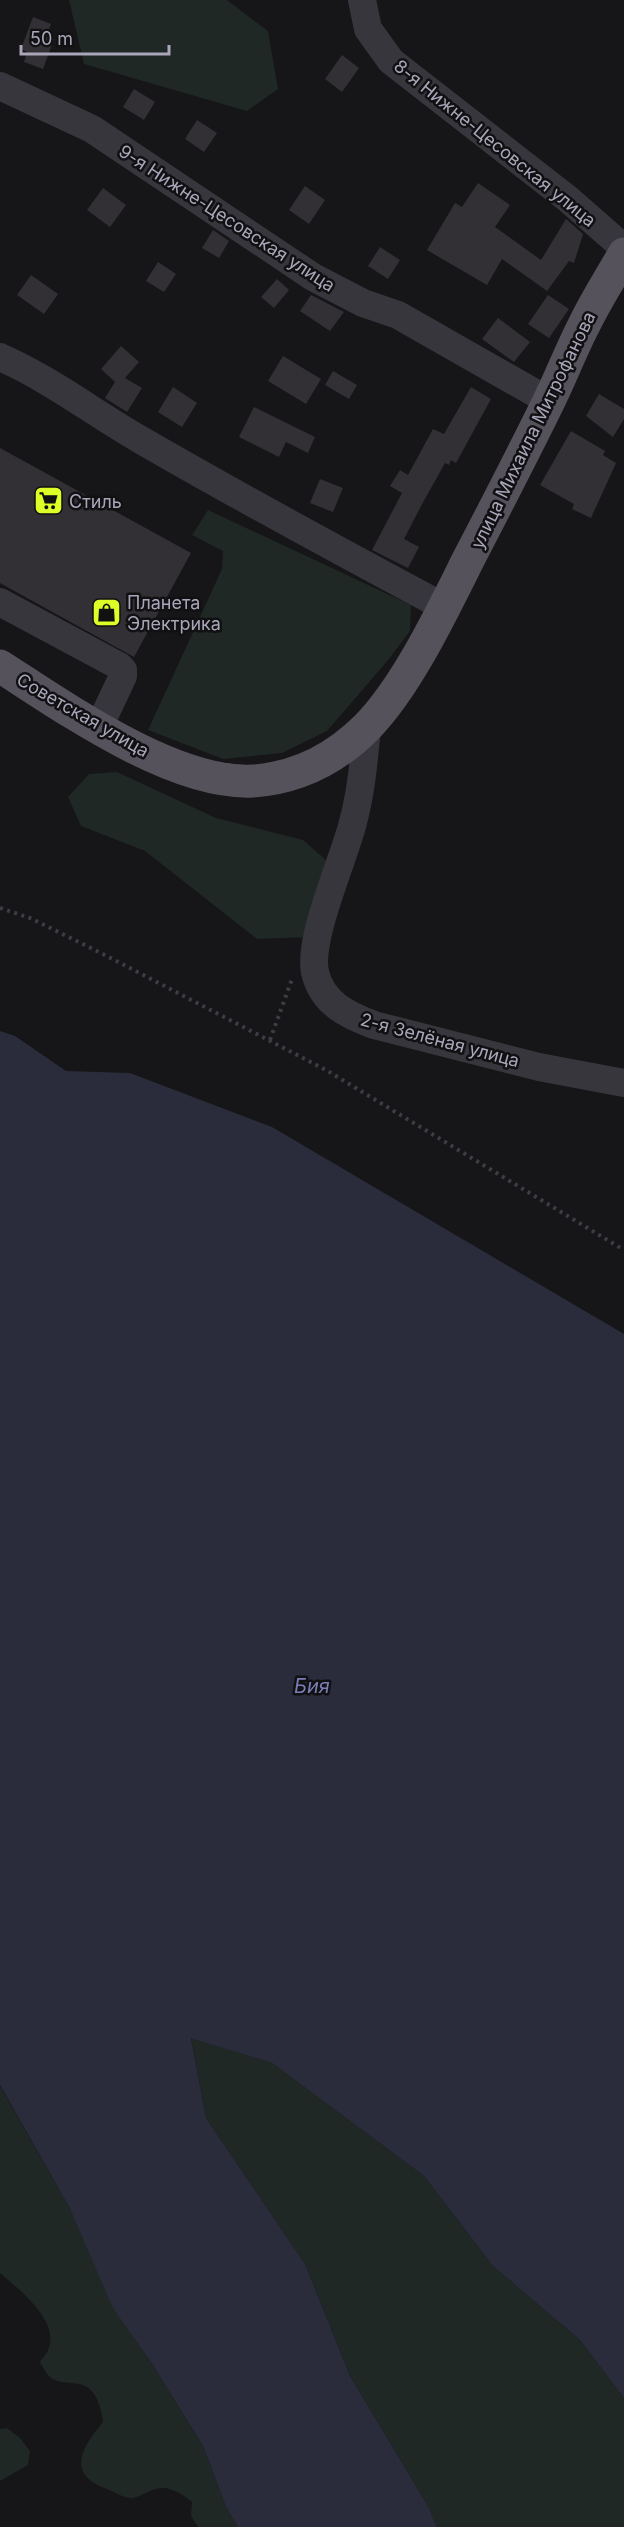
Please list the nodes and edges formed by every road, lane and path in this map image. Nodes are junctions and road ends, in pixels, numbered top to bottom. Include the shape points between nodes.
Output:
1 (362, 0) edge
2 (0, 86) edge
3 (624, 248) edge
4 (624, 254) edge
5 (0, 357) edge
6 (549, 401) junction
7 (0, 602) edge
8 (444, 608) junction
9 (0, 666) edge
10 (367, 726) junction
11 (99, 727) junction
12 (0, 908) edge
13 (293, 976) dead end
14 (270, 1040) junction
15 (624, 1083) edge
16 (624, 1250) edge

1 - 3 street, 8-я Нижне-Цесовская улица via 368,28 391,61 568,199
2 - 6 street, 9-я Нижне-Цесовская улица via 92,129 313,277 363,303 398,315
4 - 6 main road, улица Михаила Митрофанова via 584,324
5 - 8 street via 28,369 103,418 272,515
6 - 8 main road, улица Михаила Митрофанова
7 - 11 street via 123,670
8 - 10 main road, Советская улица via 395,690
9 - 11 main road, Советская улица
10 - 11 main road, Советская улица via 338,752 312,768 286,777 251,781 218,778 180,766 135,748
10 - 15 street, 2-я Зелёная улица via 353,824 314,954 320,987 329,1000 350,1016 374,1025 539,1067
12 - 14 path via 30,918
13 - 14 path
14 - 16 path

